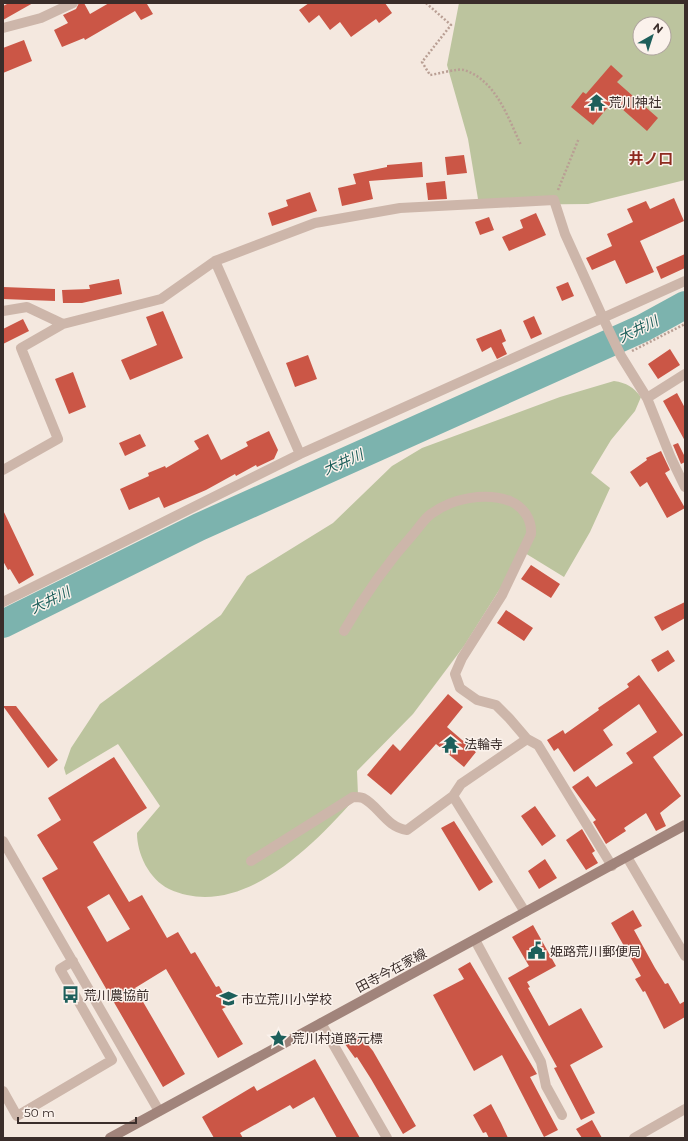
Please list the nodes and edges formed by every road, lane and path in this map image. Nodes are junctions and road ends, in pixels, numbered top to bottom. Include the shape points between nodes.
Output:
1 (73, 3) edge
2 (426, 3) edge
3 (3, 28) edge
4 (579, 138) dead end
5 (522, 145) dead end
6 (554, 200) junction
7 (215, 261) junction
8 (685, 281) edge
9 (3, 311) edge
10 (603, 318) junction
11 (63, 324) junction
12 (685, 324) edge
13 (621, 356) junction
14 (685, 374) edge
15 (647, 398) junction
16 (300, 454) junction
17 (3, 470) edge
18 (685, 487) edge
19 (3, 602) edge
20 (344, 631) dead end
21 (527, 739) junction
22 (453, 796) junction
23 (685, 825) edge
24 (3, 841) edge
25 (627, 857) junction
26 (251, 861) dead end
27 (612, 866) junction
28 (526, 912) junction
29 (475, 940) junction
30 (685, 956) edge
31 (72, 961) junction
32 (321, 1023) junction
33 (3, 1091) edge
34 (685, 1109) edge
35 (159, 1111) junction
36 (562, 1115) dead end
37 (110, 1138) edge
38 (387, 1138) edge
39 (634, 1138) edge

1 - 3 street via 41,18
2 - 5 path via 451,25 422,62 430,75 463,69 485,82 497,95
4 - 6 path
6 - 7 street via 400,208 315,223
6 - 10 street via 565,234
7 - 11 street via 161,299
7 - 16 street
8 - 10 street
9 - 11 street via 27,307
10 - 13 street
10 - 16 street
11 - 17 street via 21,348 58,439
12 - 13 path
13 - 15 street
14 - 15 street
15 - 18 street
16 - 19 street
20 - 21 street via 378,579 408,539 431,514 448,505 478,496 498,497 513,502 527,514 532,525 531,534 502,595 462,658 455,674 460,688 477,700 496,705
21 - 22 street via 461,784
21 - 27 street via 538,745
22 - 26 street via 407,830 391,824 362,798 353,797
22 - 28 street
23 - 25 main road, 田寺今在家線
24 - 31 street
25 - 27 main road, 田寺今在家線
25 - 30 street
27 - 28 main road, 田寺今在家線
28 - 29 main road, 田寺今在家線
29 - 32 main road, 田寺今在家線
29 - 36 street via 541,1062 546,1086
31 - 33 street via 60,969 112,1060 17,1116
31 - 35 street
32 - 35 main road, 田寺今在家線
32 - 38 street
34 - 39 street
35 - 37 main road, 田寺今在家線

